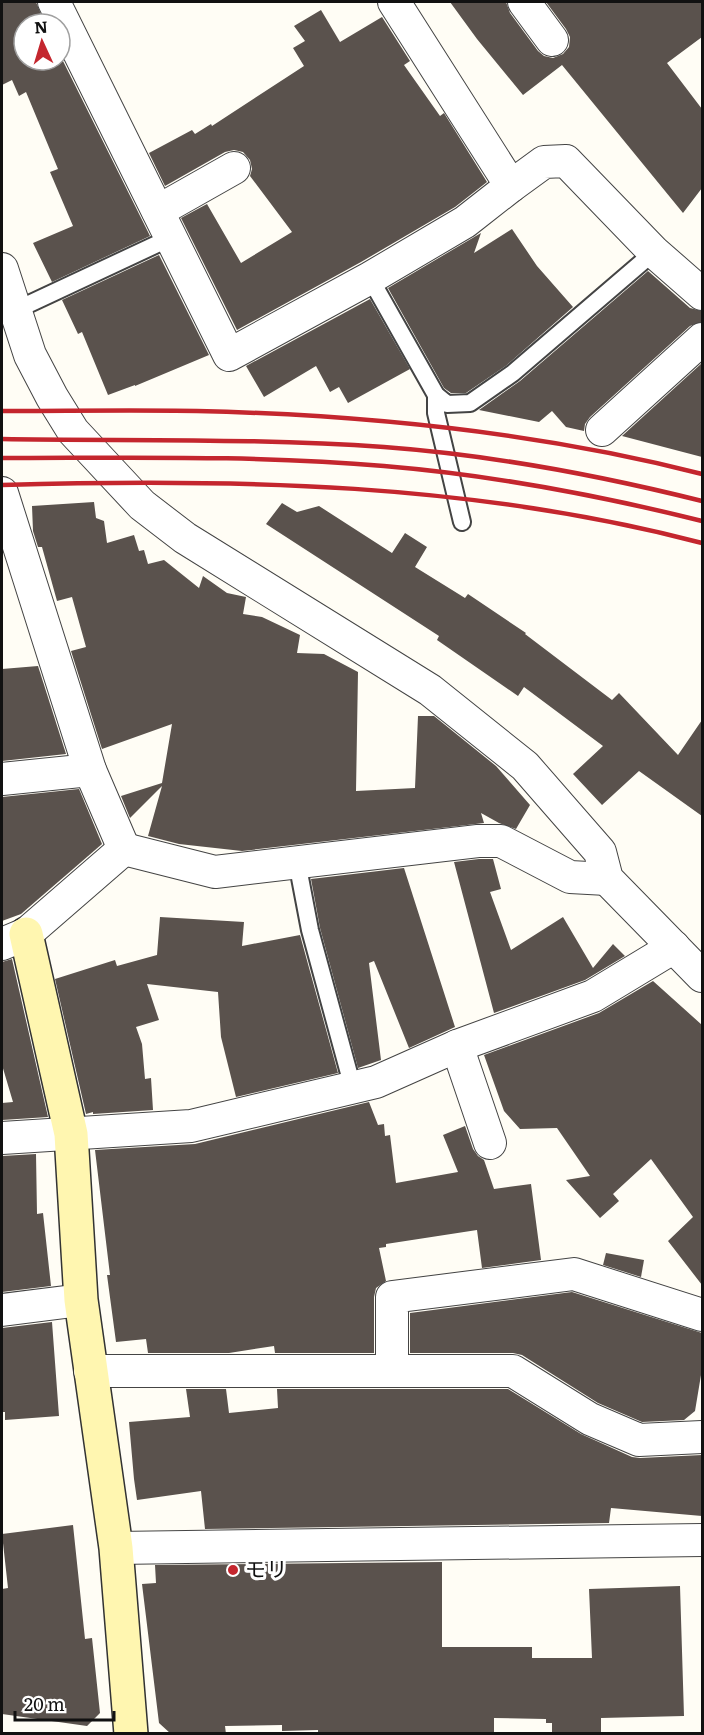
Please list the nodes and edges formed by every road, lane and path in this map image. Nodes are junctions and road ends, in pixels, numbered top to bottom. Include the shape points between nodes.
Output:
1 (54, 2) edge
2 (394, 2) edge
3 (524, 2) edge
4 (552, 40) dead end
5 (234, 168) dead end
6 (511, 186) junction
7 (164, 224) junction
8 (654, 252) junction
9 (2, 268) edge
10 (370, 278) junction
11 (702, 294) edge
12 (14, 311) junction
13 (702, 339) edge
14 (436, 395) junction
15 (602, 430) dead end
16 (2, 493) edge
17 (462, 522) dead end
18 (90, 770) junction
19 (2, 779) edge
20 (124, 849) junction
21 (297, 862) junction
22 (607, 879) junction
23 (14, 939) edge
24 (674, 947) junction
25 (702, 973) edge
26 (457, 1046) junction
27 (352, 1088) junction
28 (71, 1134) junction
29 (2, 1138) edge
30 (490, 1143) dead end
31 (81, 1300) junction
32 (2, 1310) edge
33 (702, 1316) edge
34 (90, 1371) junction
35 (392, 1371) junction
36 (702, 1437) edge
37 (702, 1540) edge
38 (116, 1548) junction
39 (131, 1734) edge

1 - 7 street
2 - 6 street
3 - 4 street
5 - 7 street
6 - 8 street via 544,162 566,161
6 - 10 street via 465,222
7 - 10 street via 229,355
7 - 12 lane
8 - 11 street
8 - 14 lane via 513,373 470,403 447,404
9 - 12 street
10 - 14 lane
12 - 22 street via 30,355 73,431 142,505 185,538 430,690 525,766 600,852
13 - 15 street
14 - 17 lane via 436,413
16 - 18 street
18 - 19 street
18 - 20 street
20 - 21 street via 215,872
20 - 23 street
21 - 22 street via 501,841 570,877
21 - 27 lane via 310,930
22 - 24 street
23 - 28 street
24 - 25 street
24 - 26 street via 593,996
26 - 27 street via 376,1082
26 - 30 street
27 - 28 street via 191,1126
28 - 29 street
28 - 31 street
31 - 32 street
31 - 34 street
33 - 35 street via 574,1274 393,1297
34 - 35 street
34 - 38 street
35 - 36 street via 513,1371 590,1419 639,1440
37 - 38 street
38 - 39 street

